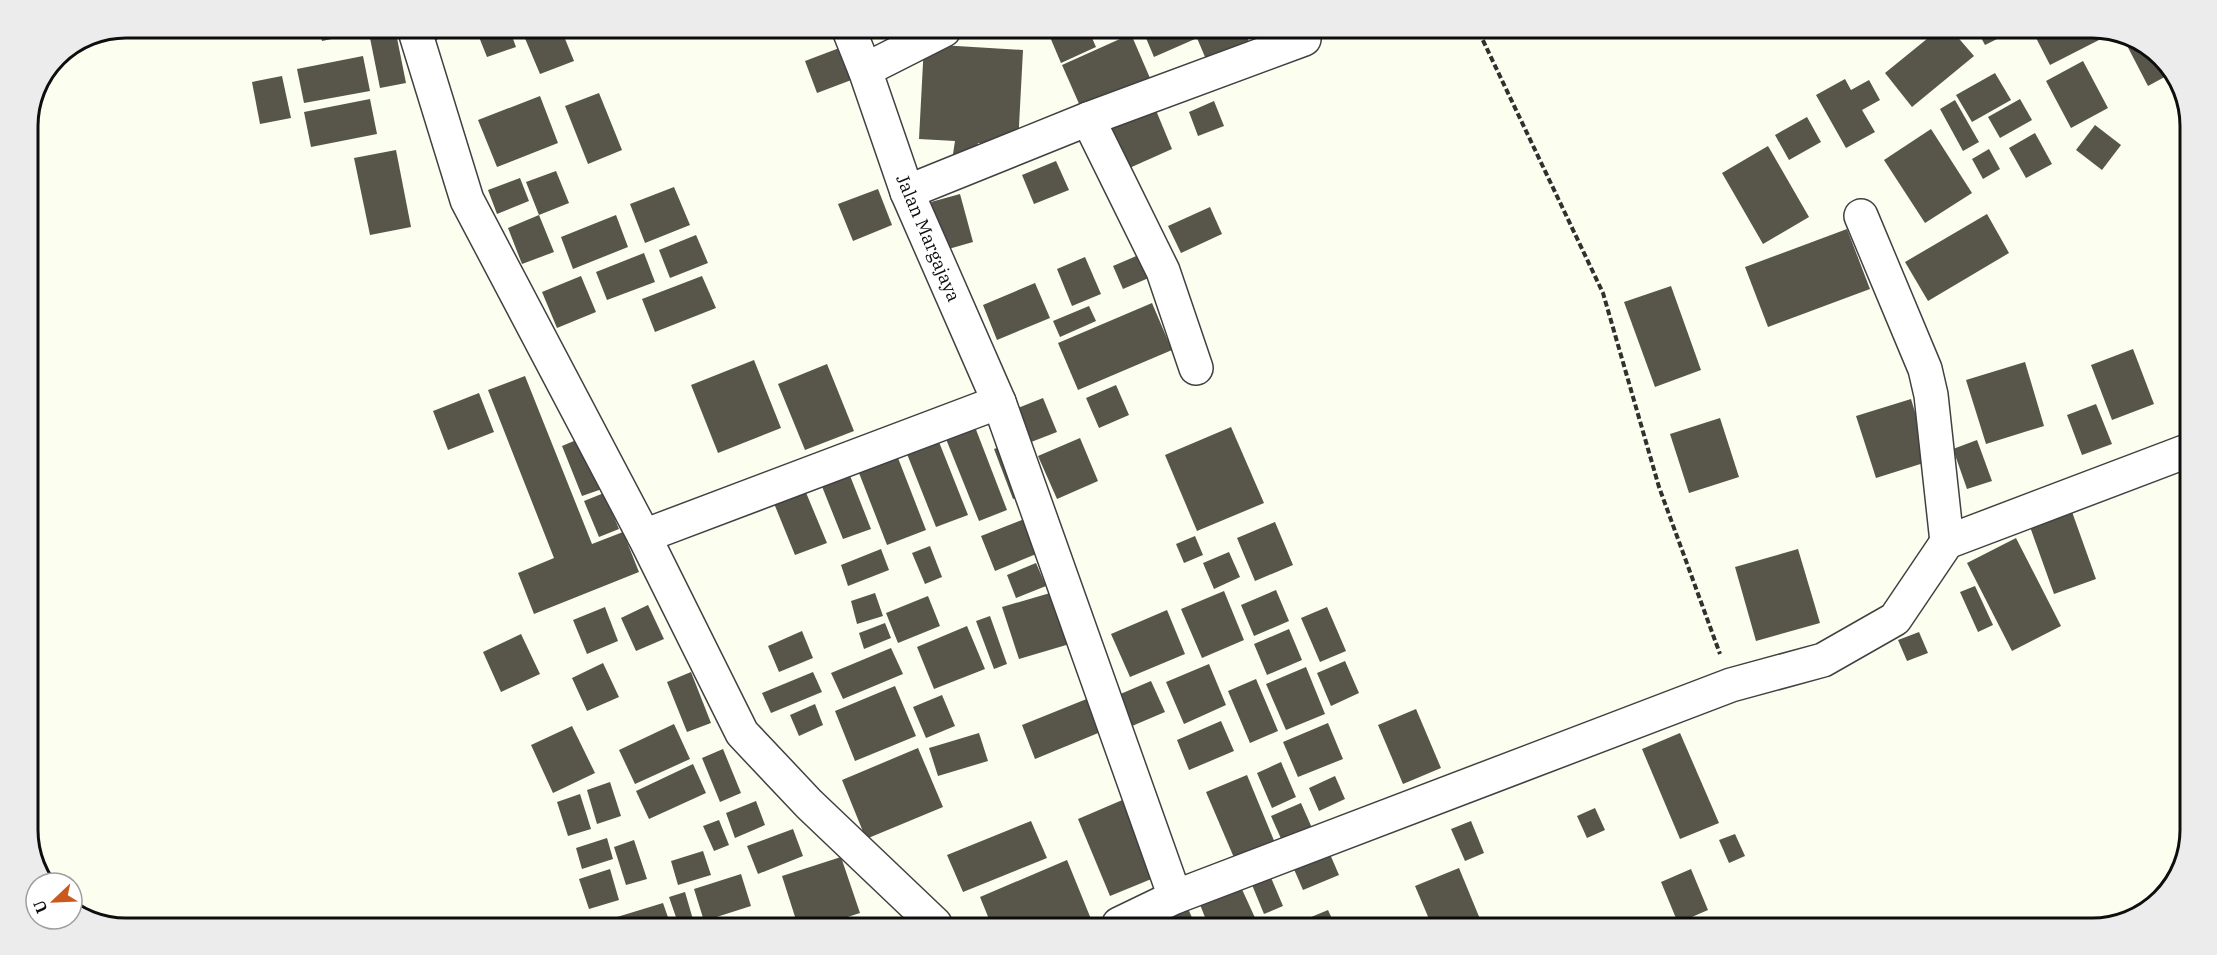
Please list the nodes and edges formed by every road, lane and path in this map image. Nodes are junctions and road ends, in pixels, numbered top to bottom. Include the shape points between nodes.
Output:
1 (417, 37) edge
2 (852, 37) edge
3 (930, 37) edge
4 (1481, 37) edge
5 (1304, 39) dead end
6 (866, 70) junction
7 (1088, 119) junction
8 (907, 192) junction
9 (1862, 216) dead end
10 (1196, 368) dead end
11 (999, 402) junction
12 (2179, 454) edge
13 (644, 536) junction
14 (1947, 542) junction
15 (1731, 685) junction
16 (1175, 897) junction
17 (929, 918) edge
18 (1131, 918) edge

1 - 13 street via 467,200
2 - 6 street, Jalan Margajaya
3 - 6 street
4 - 15 path via 1603,293 1659,487
5 - 7 street
6 - 8 street, Jalan Margajaya
7 - 8 street
7 - 10 street via 1163,271
8 - 11 street, Jalan Margajaya
9 - 14 street via 1925,369
11 - 13 street
11 - 16 street, Jalan Margajaya
12 - 14 street
13 - 17 street via 742,732 808,804
14 - 15 street via 1895,619 1823,660
15 - 16 street
16 - 18 street

